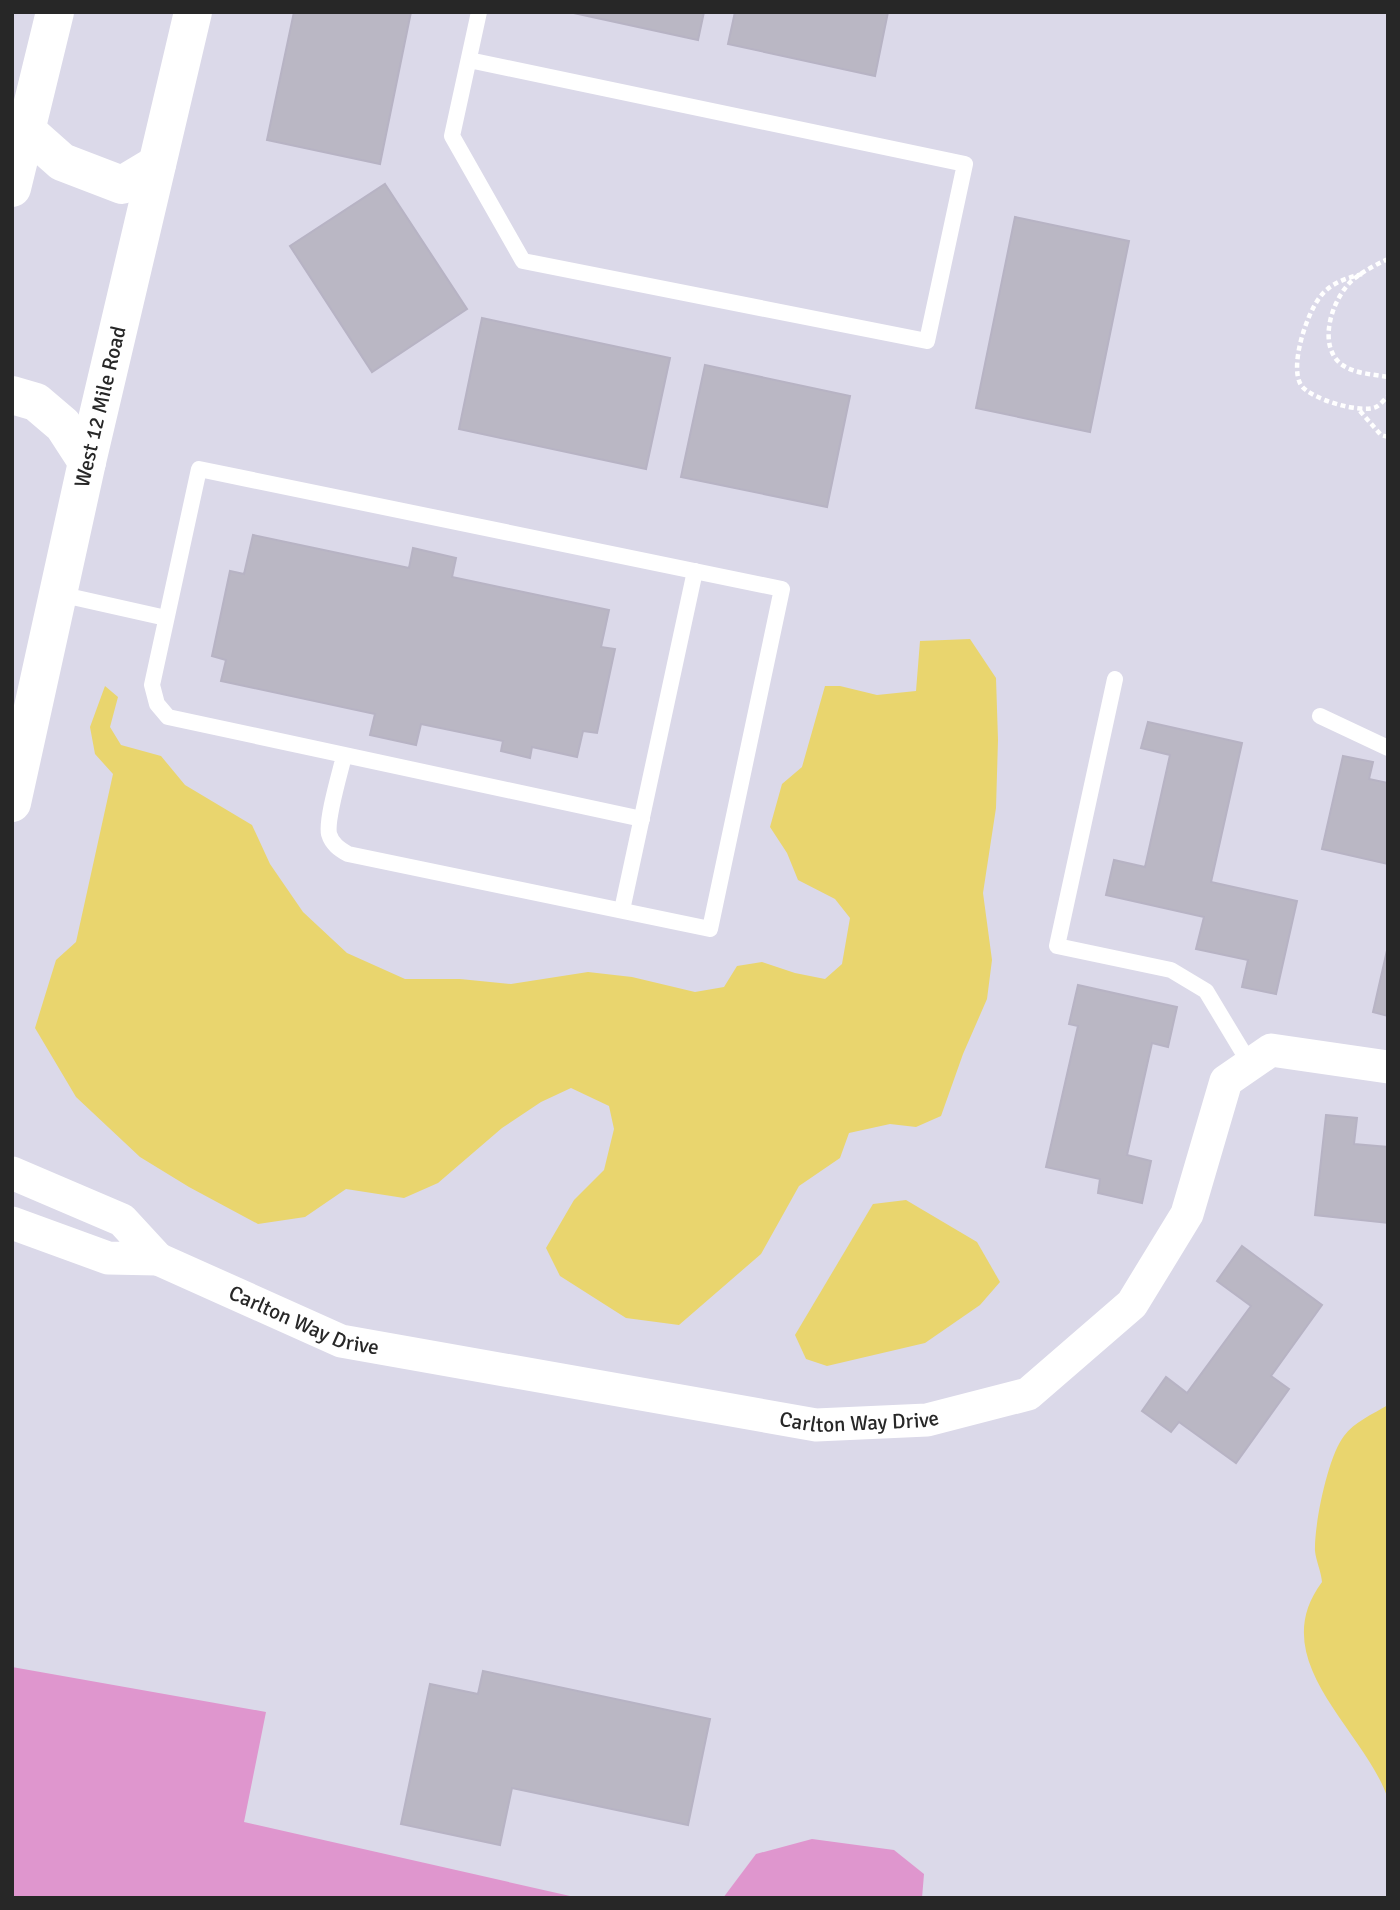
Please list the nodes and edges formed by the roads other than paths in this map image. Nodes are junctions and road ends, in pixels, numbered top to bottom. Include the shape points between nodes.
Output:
1 (55, 12) edge
2 (193, 12) edge
3 (479, 12) edge
4 (469, 60) junction
5 (27, 131) junction
6 (157, 164) junction
7 (12, 188) edge
8 (12, 395) edge
9 (88, 462) junction
10 (695, 571) junction
11 (59, 594) junction
12 (166, 618) junction
13 (1115, 679) dead end
14 (1320, 716) dead end
15 (1388, 748) edge
16 (344, 756) junction
17 (12, 803) edge
18 (642, 819) junction
19 (622, 910) junction
20 (1250, 1064) junction
21 (1388, 1067) edge
22 (12, 1173) edge
23 (12, 1223) edge
24 (158, 1259) junction

1 - 5 main road
2 - 6 main road, West 12 Mile Road
3 - 4 lane
4 - 4 lane via 452,136 523,261 927,341 965,164
5 - 6 main road via 62,162 122,185
5 - 7 main road
6 - 9 main road, West 12 Mile Road
8 - 9 main road via 36,402 63,425
9 - 11 main road, West 12 Mile Road
10 - 12 lane via 199,469
10 - 18 lane
10 - 19 lane via 782,589 710,929
11 - 12 lane
11 - 17 main road, West 12 Mile Road
12 - 16 lane via 152,685 157,704 168,717
13 - 20 lane via 1057,946 1171,970 1206,990
14 - 15 lane
16 - 18 lane
16 - 19 lane via 329,833 336,847 348,854
18 - 19 lane
20 - 21 street, Carlton Way Drive via 1271,1051
20 - 24 street, Carlton Way Drive via 1226,1081 1187,1214 1132,1304 1028,1394 927,1420 816,1425 341,1341
22 - 24 street, Carlton Way Drive via 122,1220
23 - 24 street, Carlton Way Drive via 108,1258

